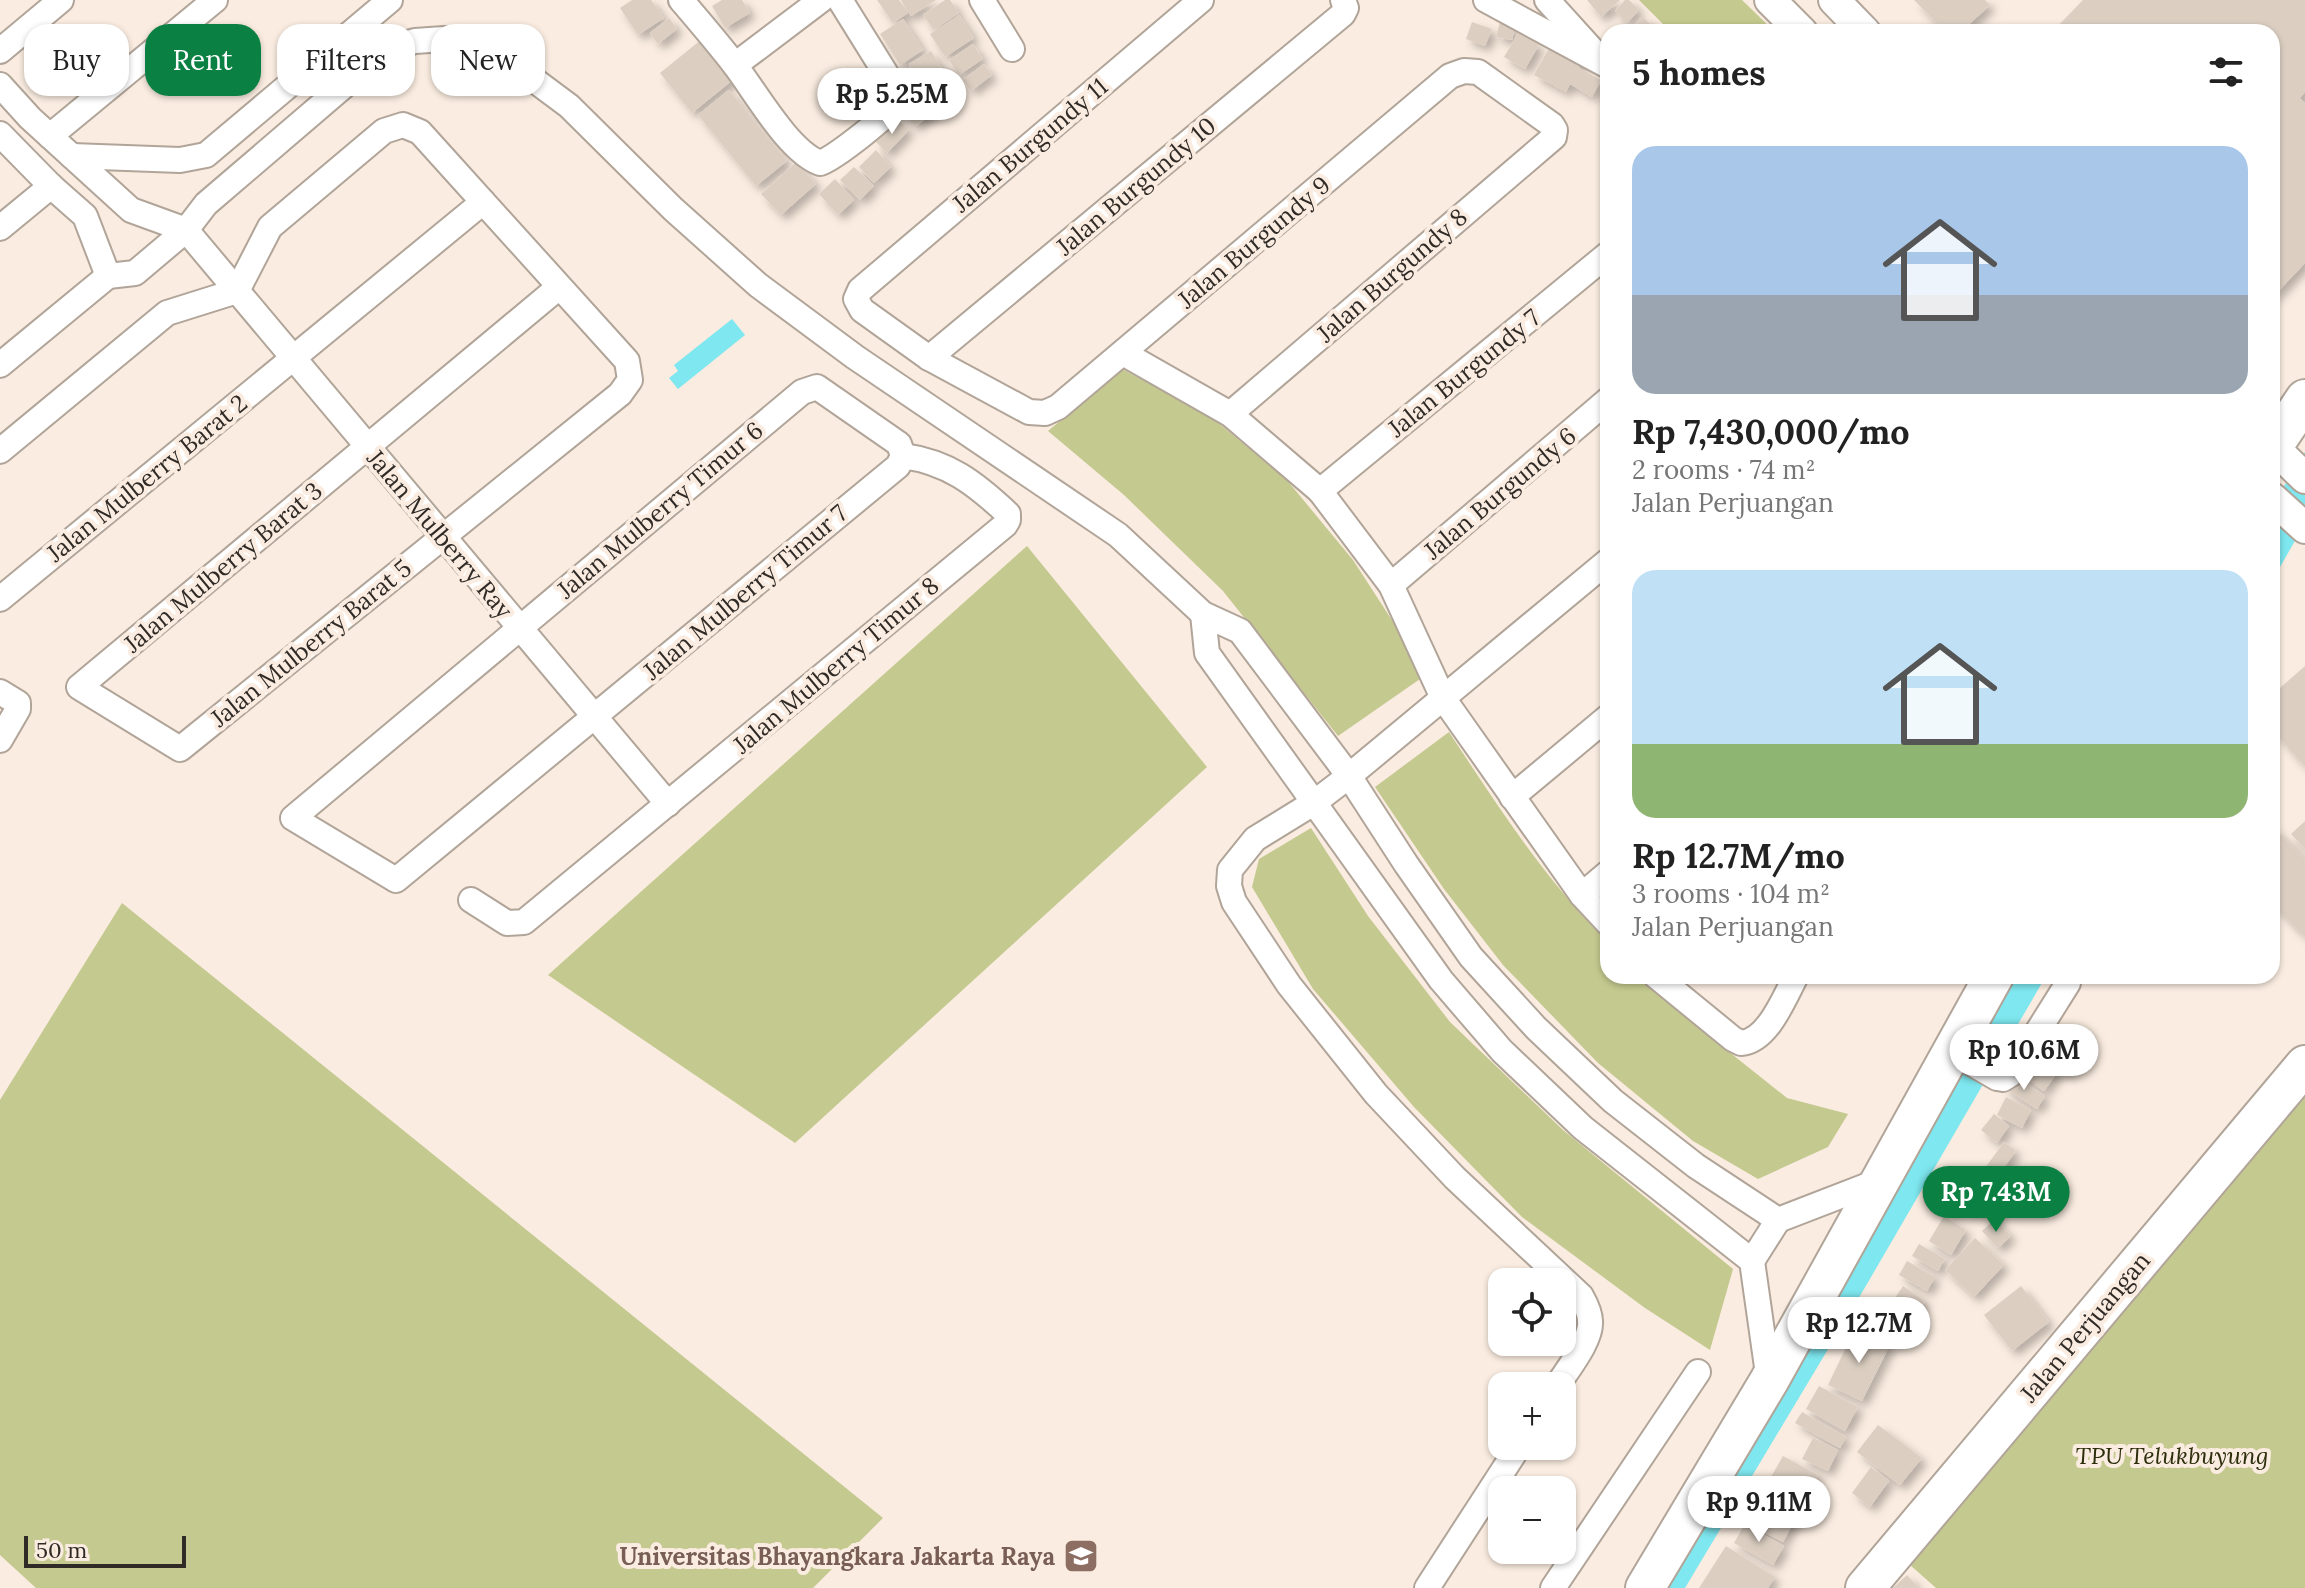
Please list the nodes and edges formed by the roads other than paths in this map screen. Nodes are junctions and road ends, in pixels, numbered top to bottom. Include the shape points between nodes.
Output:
1 (61, 0) edge
2 (215, 0) edge
3 (390, 0) edge
4 (681, 0) edge
5 (821, 0) edge
6 (840, 0) edge
7 (982, 0) edge
8 (1201, 0) edge
9 (1486, 0) edge
10 (1547, 0) edge
11 (1770, 0) edge
12 (1834, 0) edge
13 (1343, 7) edge
14 (1794, 24) edge
15 (1857, 24) edge
16 (1012, 49) dead end
17 (0, 51) edge
18 (1600, 57) edge
19 (1600, 62) edge
20 (735, 65) junction
21 (0, 85) edge
22 (0, 134) edge
23 (50, 136) junction
24 (1554, 137) joint
25 (72, 156) junction
26 (51, 186) junction
27 (483, 202) junction
28 (0, 228) edge
29 (186, 230) junction
30 (1600, 261) edge
31 (108, 276) junction
32 (559, 287) junction
33 (237, 291) junction
34 (1123, 353) junction
35 (293, 358) junction
36 (929, 358) junction
37 (0, 365) edge
38 (2305, 399) edge
39 (1600, 407) edge
40 (1230, 414) junction
41 (367, 447) junction
42 (0, 451) edge
43 (2283, 457) edge
44 (900, 461) junction
45 (1320, 491) junction
46 (2280, 505) edge
47 (2305, 528) edge
48 (442, 537) junction
49 (1600, 568) edge
50 (1391, 585) junction
51 (0, 599) edge
52 (1203, 614) junction
53 (518, 628) junction
54 (0, 692) edge
55 (1443, 698) junction
56 (593, 717) junction
57 (1600, 724) edge
58 (0, 740) edge
59 (180, 749) joint
60 (1349, 776) junction
61 (1512, 797) junction
62 (1315, 802) junction
63 (668, 804) junction
64 (396, 880) joint
65 (1600, 880) edge
66 (1582, 895) junction
67 (471, 900) dead end
68 (1600, 914) edge
69 (1667, 984) edge
70 (1791, 984) edge
71 (1990, 984) edge
72 (2067, 984) edge
73 (1957, 1054) junction
74 (2305, 1065) edge
75 (1879, 1181) junction
76 (1778, 1220) junction
77 (1752, 1261) junction
78 (1566, 1372) edge
79 (1698, 1372) dead end
80 (1769, 1381) junction
81 (1510, 1460) edge
82 (1427, 1588) edge
83 (1553, 1588) edge
84 (1645, 1588) edge
85 (1865, 1588) edge

1 - 17 street
2 - 23 street
3 - 25 street via 206,155 180,160
4 - 20 street
5 - 20 street
6 - 20 street via 901,98 829,159 820,163 797,146
7 - 16 street
8 - 36 street, Jalan Burgundy 11 via 860,290 856,299 862,310
9 - 19 street
10 - 18 street
11 - 14 street
12 - 15 street
13 - 36 street, Jalan Burgundy 10
21 - 23 street
22 - 26 street
23 - 25 street
24 - 34 street, Jalan Burgundy 9 via 1552,125 1478,72 1450,76
24 - 40 street, Jalan Burgundy 8
25 - 29 street via 136,213
26 - 28 street
26 - 31 street via 85,216
27 - 32 street
27 - 33 street via 420,132 403,125 384,131 270,227
27 - 35 street, Jalan Mulberry Barat 2
29 - 31 street via 135,273
29 - 33 street, Jalan Mulberry Ray
29 - 52 street via 206,204 387,49 444,39 478,43 569,106 758,285 1118,535
30 - 45 street, Jalan Burgundy 7
31 - 37 street
32 - 41 street, Jalan Mulberry Barat 3
32 - 48 street, Jalan Mulberry Barat 5 via 627,361 630,380 620,394
33 - 35 street, Jalan Mulberry Ray
33 - 42 street via 167,313
34 - 36 street, Jalan Burgundy 9 via 1045,413 1029,412
34 - 40 street
35 - 41 street, Jalan Mulberry Ray
35 - 51 street, Jalan Mulberry Barat 2
38 - 43 main road
39 - 50 street, Jalan Burgundy 6
40 - 45 street
41 - 48 street, Jalan Mulberry Ray
41 - 59 street, Jalan Mulberry Barat 3 via 79,687
44 - 53 street, Jalan Mulberry Timur 6 via 899,444 817,387 802,392
44 - 56 street, Jalan Mulberry Timur 7
44 - 63 street, Jalan Mulberry Timur 8 via 926,459 955,472 983,490 1008,520
45 - 50 street
46 - 47 street
48 - 53 street, Jalan Mulberry Ray
48 - 59 street, Jalan Mulberry Barat 5
49 - 55 street
50 - 55 street
52 - 60 street via 1240,631
52 - 62 street via 1207,653
53 - 56 street, Jalan Mulberry Ray
53 - 64 street, Jalan Mulberry Timur 6 via 293,818
54 - 58 street via 18,703
55 - 60 street
55 - 61 street
56 - 63 street, Jalan Mulberry Ray
56 - 64 street, Jalan Mulberry Timur 7
57 - 61 street
60 - 62 street
60 - 76 street via 1471,957 1536,1028 1613,1101 1696,1166
61 - 66 street
62 - 77 street via 1441,980 1502,1051 1583,1128
62 - 78 street via 1255,839 1240,856 1230,870 1234,902 1289,985 1376,1094 1455,1178 1581,1296 1591,1323
63 - 67 street, Jalan Mulberry Timur 8 via 524,922 507,923
65 - 66 street
66 - 68 street
69 - 70 street via 1741,1043 1765,1031
71 - 73 main road
72 - 73 street via 2011,1074 1997,1078
73 - 75 main road
74 - 85 main road, Jalan Perjuangan
75 - 76 street
75 - 80 main road
76 - 77 street
77 - 80 street
79 - 83 street
80 - 84 main road
81 - 82 street

